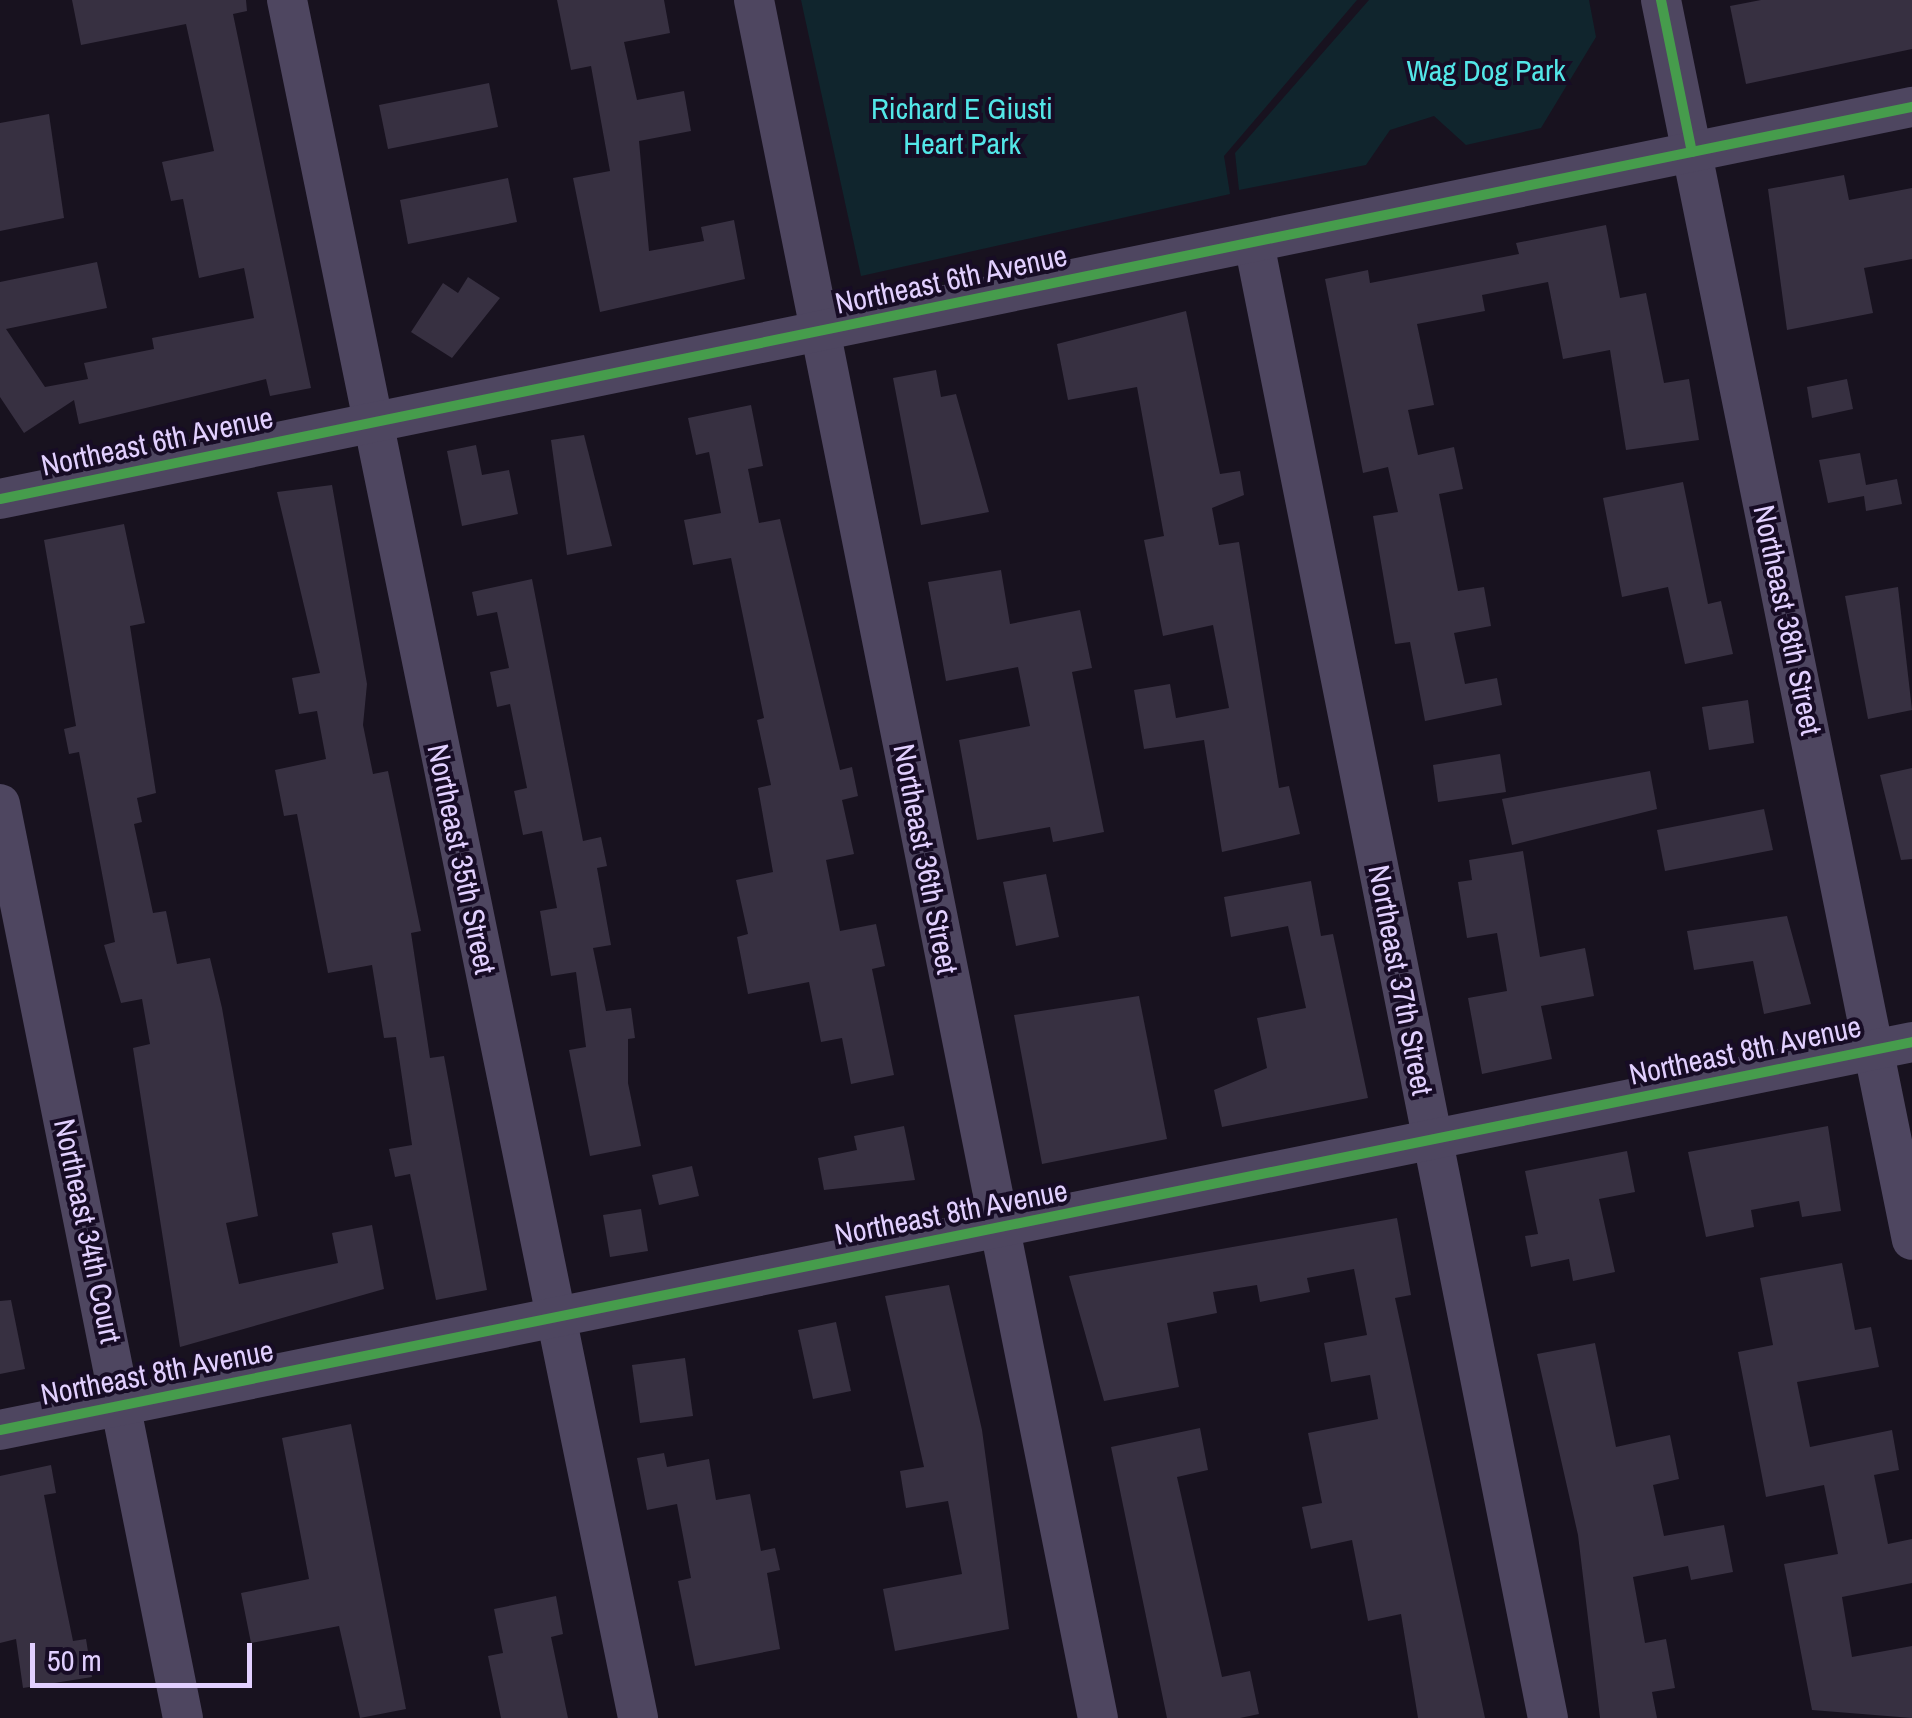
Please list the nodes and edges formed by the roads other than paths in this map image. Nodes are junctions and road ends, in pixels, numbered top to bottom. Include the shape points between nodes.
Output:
1 (286, 0) edge
2 (754, 0) edge
3 (1661, 0) edge
4 (1912, 107) edge
5 (1692, 152) junction
6 (1254, 242) junction
7 (820, 331) junction
8 (373, 423) junction
9 (0, 499) edge
10 (0, 804) edge
11 (1892, 1045) edge
12 (1434, 1140) junction
13 (1000, 1228) junction
14 (1912, 1240) edge
15 (556, 1318) junction
16 (124, 1405) junction
17 (0, 1430) edge
18 (184, 1718) edge
19 (638, 1718) edge
20 (1098, 1718) edge
21 (1548, 1718) edge

1 - 8 street, Northeast 35th Street
2 - 7 street, Northeast 36th Street
3 - 5 street, Northeast 38th Street
4 - 5 street, Northeast 6th Avenue
5 - 6 street, Northeast 6th Avenue
5 - 11 street, Northeast 38th Street
6 - 7 street, Northeast 6th Avenue
6 - 12 street, Northeast 37th Street
7 - 8 street, Northeast 6th Avenue
7 - 13 street, Northeast 36th Street
8 - 9 street, Northeast 6th Avenue
8 - 15 street, Northeast 35th Street
10 - 16 street, Northeast 34th Court
11 - 12 street, Northeast 8th Avenue
11 - 14 street, Northeast 38th Street
12 - 13 street, Northeast 8th Avenue
12 - 21 street, Northeast 37th Street
13 - 15 street, Northeast 8th Avenue
13 - 20 street, Northeast 36th Street
15 - 16 street, Northeast 8th Avenue
15 - 19 street, Northeast 35th Street
16 - 17 street, Northeast 8th Avenue
16 - 18 street, Northeast 34th Court

